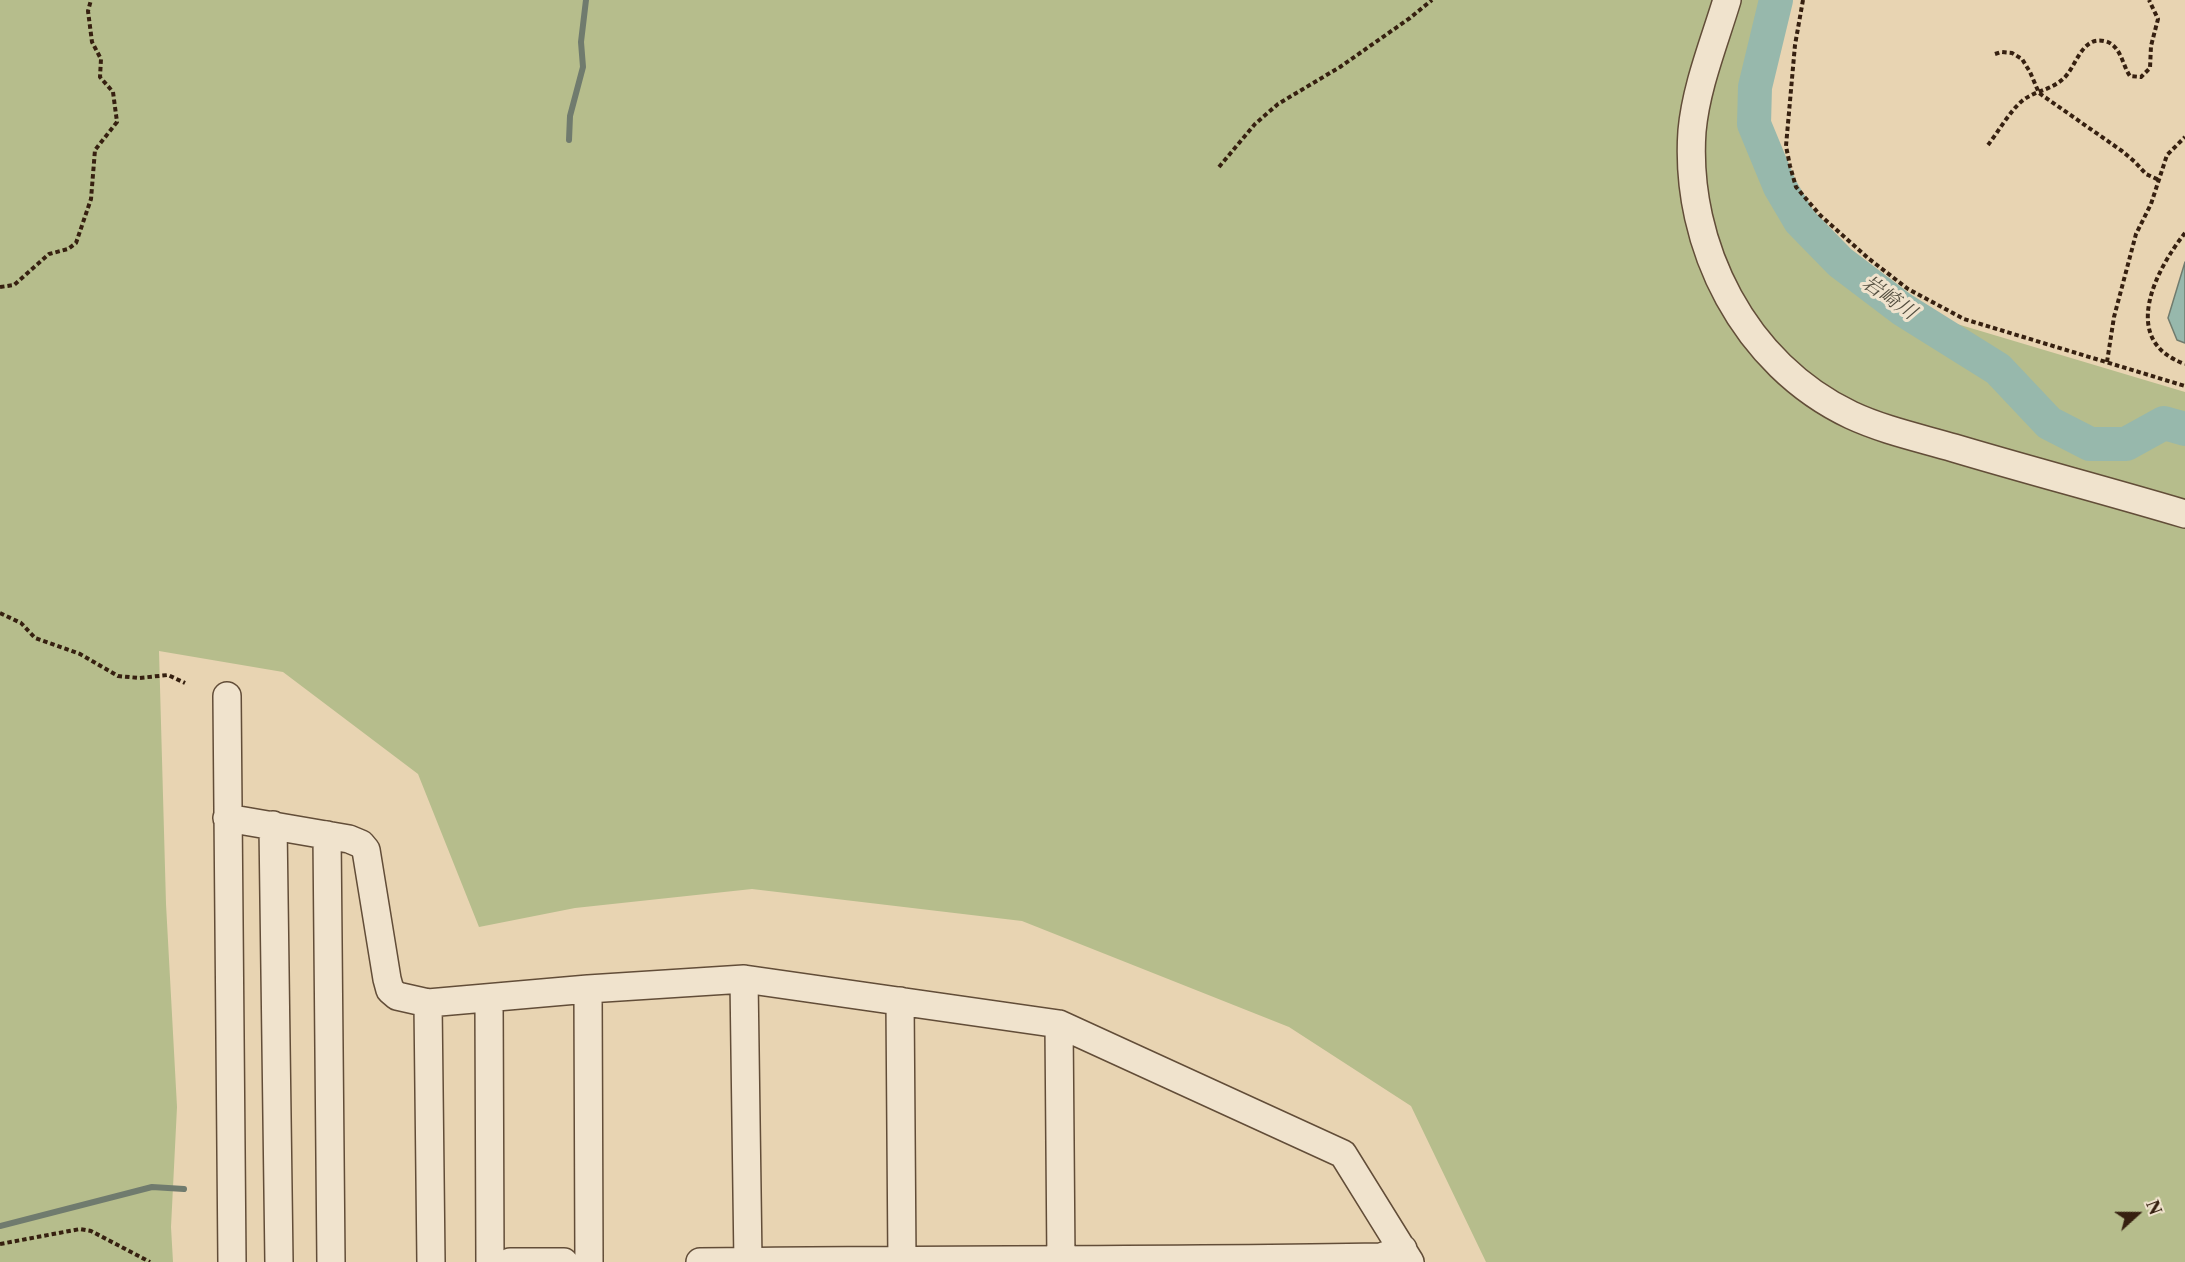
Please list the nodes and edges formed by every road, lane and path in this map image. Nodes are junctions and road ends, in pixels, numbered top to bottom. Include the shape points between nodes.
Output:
1 (91, 0) edge
2 (1432, 0) edge
3 (1727, 0) edge
4 (1803, 0) edge
5 (2149, 0) edge
6 (1995, 54) dead end
7 (2039, 93) junction
8 (2185, 137) edge
9 (1988, 145) dead end
10 (1219, 167) dead end
11 (2159, 180) junction
12 (2185, 233) edge
13 (0, 287) edge
14 (2107, 362) junction
15 (2185, 364) edge
16 (2185, 387) edge
17 (2185, 514) edge
18 (0, 613) edge
19 (185, 683) dead end
20 (227, 696) dead end
21 (227, 818) junction
22 (273, 825) junction
23 (327, 835) junction
24 (744, 979) junction
25 (588, 989) junction
26 (489, 998) junction
27 (900, 1001) junction
28 (428, 1003) junction
29 (1059, 1024) junction
30 (0, 1244) edge
31 (1407, 1256) edge
32 (902, 1261) edge
33 (1061, 1261) edge
34 (1214, 1261) edge
35 (150, 1262) edge
36 (232, 1262) edge
37 (279, 1262) edge
38 (331, 1262) edge
39 (431, 1262) edge
40 (490, 1262) edge
41 (510, 1262) edge
42 (564, 1262) edge
43 (589, 1262) edge
44 (700, 1262) edge
45 (748, 1262) edge

1 - 13 path via 88,10 92,42 101,59 100,77 113,92 117,122 95,150 91,199 76,243 49,254 14,285
2 - 10 path via 1340,67 1278,104 1255,124
3 - 17 street via 1699,92 1693,129 1692,179 1696,212 1713,264 1734,308 1761,346 1789,373 1850,415
4 - 14 path via 1794,45 1786,146 1796,187 1820,215 1908,289 1964,319
5 - 7 path via 2158,19 2150,68 2140,77 2130,76 2119,51 2103,40 2091,42 2065,77
6 - 7 path via 2012,53 2022,59
7 - 9 path via 2022,101
7 - 11 path
8 - 11 path via 2167,155
11 - 14 path via 2125,270
12 - 15 path via 2169,254 2150,293 2147,323 2157,346 2170,359
14 - 16 path
18 - 19 path via 21,623 35,638 80,654 118,676 168,675
20 - 21 street
21 - 22 street
21 - 36 street
22 - 23 street
22 - 37 street
23 - 28 street via 350,839 366,850 390,990 398,996
23 - 38 street
24 - 25 street
24 - 27 street
24 - 45 street
25 - 26 street
25 - 43 street
26 - 28 street
26 - 40 street
27 - 29 street
27 - 32 street
28 - 39 street
29 - 31 street via 1343,1154
29 - 33 street
30 - 35 path via 80,1228
31 - 34 street
32 - 33 street
32 - 45 street
33 - 34 street
41 - 42 street
44 - 45 street

